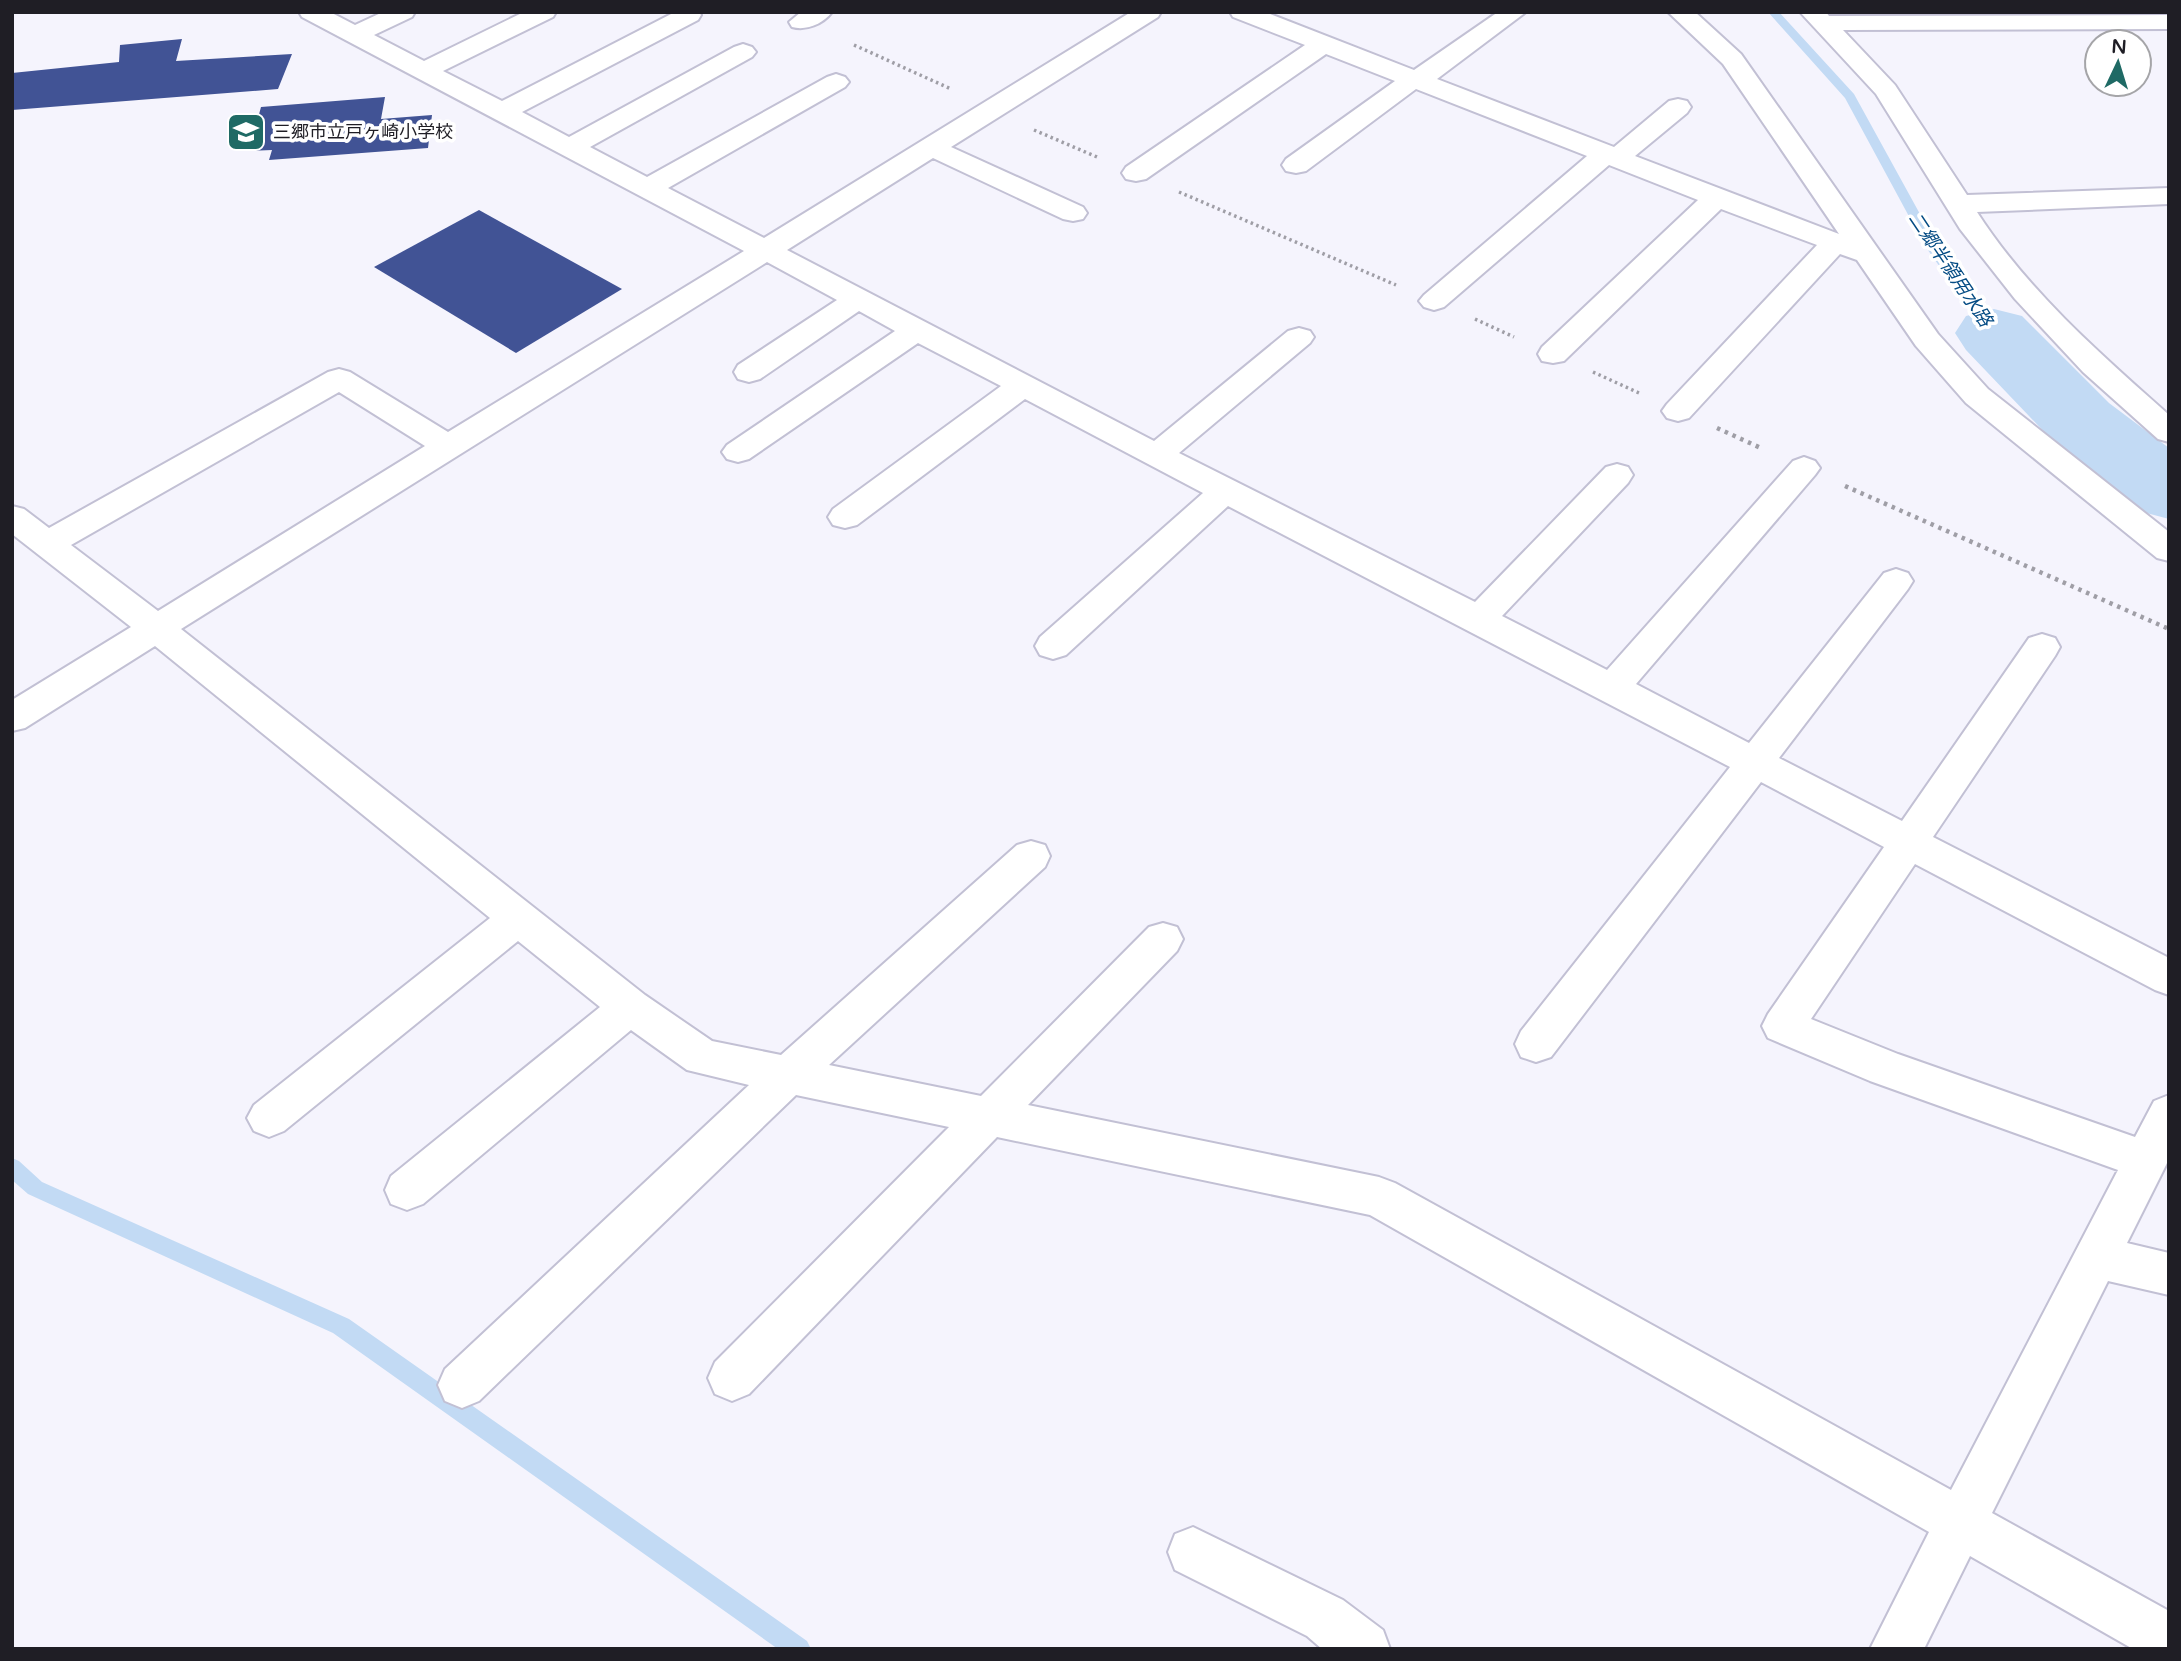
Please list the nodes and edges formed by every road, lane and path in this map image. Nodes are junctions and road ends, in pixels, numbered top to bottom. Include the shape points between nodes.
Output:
1 (311, 12) edge
2 (404, 12) edge
3 (544, 12) edge
4 (1149, 12) edge
5 (1242, 12) edge
6 (1514, 12) edge
7 (1680, 12) edge
8 (688, 15) dead end
9 (811, 17) edge
10 (1818, 18) edge
11 (2169, 22) edge
12 (355, 35) junction
13 (1324, 44) junction
14 (743, 52) dead end
15 (423, 71) junction
16 (1417, 79) junction
17 (836, 82) dead end
18 (953, 89) dead end
19 (1678, 107) dead end
20 (501, 111) junction
21 (930, 146) junction
22 (570, 147) junction
23 (1612, 156) junction
24 (1296, 165) dead end
25 (1136, 173) dead end
26 (649, 187) junction
27 (2169, 196) edge
28 (1717, 198) junction
29 (1958, 204) junction
30 (1073, 213) dead end
31 (1836, 242) junction
32 (765, 248) junction
33 (1866, 254) junction
34 (859, 299) junction
35 (1434, 301) dead end
36 (918, 329) junction
37 (1299, 337) dead end
38 (1553, 354) dead end
39 (749, 372) dead end
40 (1023, 386) junction
41 (1678, 411) dead end
42 (2169, 432) edge
43 (448, 446) junction
44 (738, 452) dead end
45 (1157, 455) junction
46 (1804, 468) dead end
47 (1617, 475) dead end
48 (1226, 491) junction
49 (12, 517) edge
50 (845, 517) dead end
51 (47, 544) junction
52 (2169, 551) edge
53 (1896, 581) dead end
54 (1479, 619) junction
55 (156, 628) junction
56 (1053, 646) dead end
57 (2042, 648) dead end
58 (1611, 689) junction
59 (12, 718) edge
60 (1754, 764) junction
61 (1909, 843) junction
62 (1031, 856) dead end
63 (518, 918) junction
64 (1163, 939) dead end
65 (2169, 978) edge
66 (630, 1007) junction
67 (1536, 1044) dead end
68 (787, 1076) junction
69 (2169, 1114) edge
70 (269, 1118) dead end
71 (990, 1118) junction
72 (2146, 1160) junction
73 (407, 1190) dead end
74 (2095, 1257) junction
75 (2169, 1274) edge
76 (732, 1378) dead end
77 (462, 1385) dead end
78 (1961, 1523) junction
79 (1193, 1552) dead end
80 (2169, 1640) edge
81 (1364, 1649) edge
82 (1896, 1649) edge

1 - 12 street
2 - 12 street
3 - 15 street
4 - 21 street
5 - 13 street
6 - 16 street
7 - 33 street via 1732,60
8 - 20 street
9 - 18 path
10 - 11 street
10 - 29 street via 1886,90
12 - 15 street
13 - 16 street
13 - 25 street
14 - 22 street
15 - 20 street
16 - 23 street
16 - 24 street
17 - 26 street
19 - 23 street
20 - 22 street
21 - 30 street
21 - 32 street
22 - 26 street
23 - 28 street
23 - 35 street
26 - 32 street
27 - 29 street
28 - 31 street
28 - 38 street
29 - 42 street via 2025,293 2094,365
31 - 33 street
31 - 41 street
32 - 34 street
32 - 43 street
33 - 52 street via 1927,340 1977,396
34 - 36 street
34 - 39 street
36 - 40 street
36 - 44 street
37 - 45 street
40 - 45 street
40 - 50 street
43 - 51 street via 340,379
43 - 55 street
45 - 48 street
46 - 58 street
47 - 54 street
48 - 54 street
48 - 56 street
49 - 51 street
51 - 55 street
53 - 60 street
54 - 58 street
55 - 59 street
55 - 63 street
57 - 61 street
58 - 60 street
60 - 61 street
60 - 67 street
61 - 65 street
61 - 72 street via 1783,1026 1885,1068
62 - 68 street
63 - 66 street
63 - 70 street
64 - 71 street
66 - 68 street via 702,1058
66 - 73 street
68 - 71 street
68 - 77 street
69 - 72 street
71 - 76 street
71 - 78 street via 1379,1197
72 - 74 street
74 - 75 street
74 - 78 street
78 - 80 street
78 - 82 street
79 - 81 street via 1325,1618

